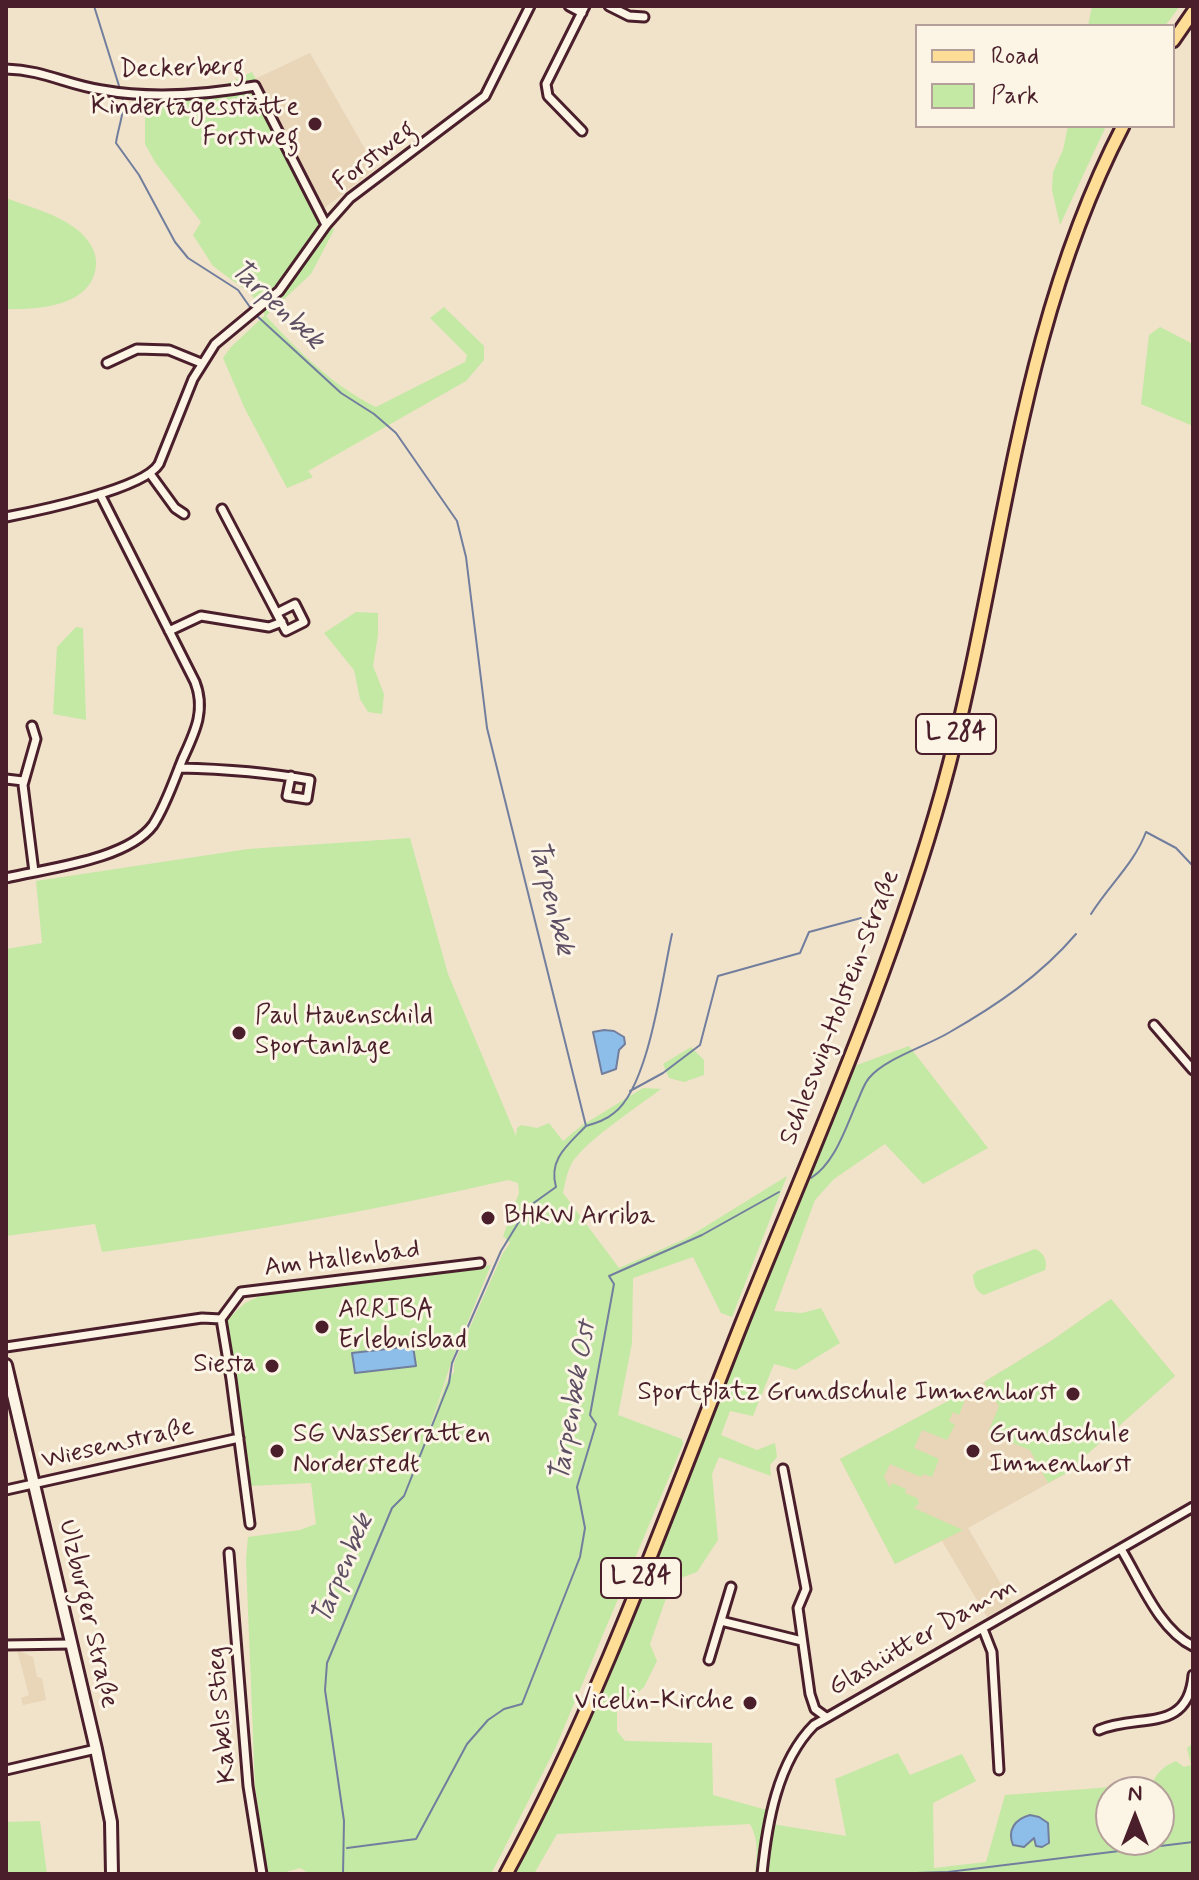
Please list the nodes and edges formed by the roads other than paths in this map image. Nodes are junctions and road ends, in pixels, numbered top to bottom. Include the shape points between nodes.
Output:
1 (530, 6) edge
2 (569, 6) edge
3 (609, 6) edge
4 (584, 9) edge
5 (1193, 12) edge
6 (644, 17) dead end
7 (1175, 38) edge
8 (6, 69) edge
9 (1122, 128) edge
10 (582, 131) dead end
11 (326, 225) junction
12 (107, 363) dead end
13 (201, 363) junction
14 (151, 475) junction
15 (100, 494) junction
16 (222, 509) dead end
17 (184, 514) dead end
18 (6, 517) edge
19 (277, 613) junction
20 (282, 622) junction
21 (169, 631) junction
22 (32, 726) dead end
23 (179, 768) junction
24 (291, 776) dead end
25 (6, 779) edge
26 (23, 781) junction
27 (34, 872) junction
28 (6, 878) edge
29 (1154, 1025) dead end
30 (1193, 1070) edge
31 (480, 1263) dead end
32 (221, 1319) junction
33 (6, 1347) edge
34 (6, 1365) edge
35 (239, 1438) junction
36 (783, 1469) dead end
37 (33, 1484) junction
38 (6, 1490) edge
39 (1193, 1507) edge
40 (250, 1524) dead end
41 (1121, 1549) junction
42 (229, 1553) dead end
43 (731, 1587) dead end
44 (721, 1621) junction
45 (983, 1629) junction
46 (802, 1641) junction
47 (72, 1644) junction
48 (6, 1645) edge
49 (1193, 1646) edge
50 (709, 1660) dead end
51 (1193, 1675) edge
52 (826, 1717) junction
53 (1099, 1730) dead end
54 (96, 1749) junction
55 (6, 1770) edge
56 (999, 1770) dead end
57 (112, 1874) edge
58 (261, 1874) edge
59 (506, 1874) edge
60 (762, 1874) edge

1 - 11 street, Forstweg via 485,96 350,198
2 - 4 street
3 - 6 street
4 - 10 street via 546,84 548,96
5 - 7 main road
8 - 11 street, Deckerberg via 127,92 199,95 255,86
9 - 59 main road, Schleswig-Holstein-Straße / L 284 via 1091,193 1045,329 1021,417 950,760 913,882 867,1011 623,1623 573,1741
11 - 13 street, Forstweg via 279,291 215,344
12 - 13 street via 137,349 169,350
13 - 14 street, Forstweg
14 - 15 street
14 - 17 street
15 - 18 street
15 - 21 street
16 - 19 street
19 - 20 street
19 - 20 street via 295,604 304,622 286,631
20 - 21 street via 269,627 201,616
21 - 23 street via 200,703 197,728
22 - 26 street via 36,739
23 - 24 street
23 - 27 street via 156,820 134,843 114,853
25 - 26 street
26 - 27 street
27 - 28 street
29 - 30 street
31 - 32 street, Am Hallenbad via 241,1292
32 - 33 street
32 - 35 street
34 - 37 main road, Ulzburger Straße
35 - 37 street, Wiesenstraße
35 - 40 street
36 - 46 street via 806,1589 798,1608
37 - 38 street, Wiesenstraße
37 - 47 main road, Ulzburger Straße
39 - 41 street, Glashütter Damm
41 - 45 street, Glashütter Damm
41 - 49 street via 1168,1628
42 - 58 street, Kabels Stieg via 248,1786
43 - 44 street
44 - 46 street
44 - 50 street
45 - 52 street, Glashütter Damm
45 - 56 street via 992,1652
46 - 52 street via 810,1694 815,1709
47 - 48 street
47 - 54 main road, Ulzburger Straße
51 - 53 street via 1192,1690 1176,1713
52 - 60 street, Glashütter Damm via 793,1751 770,1822
54 - 55 street
54 - 57 main road, Ulzburger Straße via 111,1822

